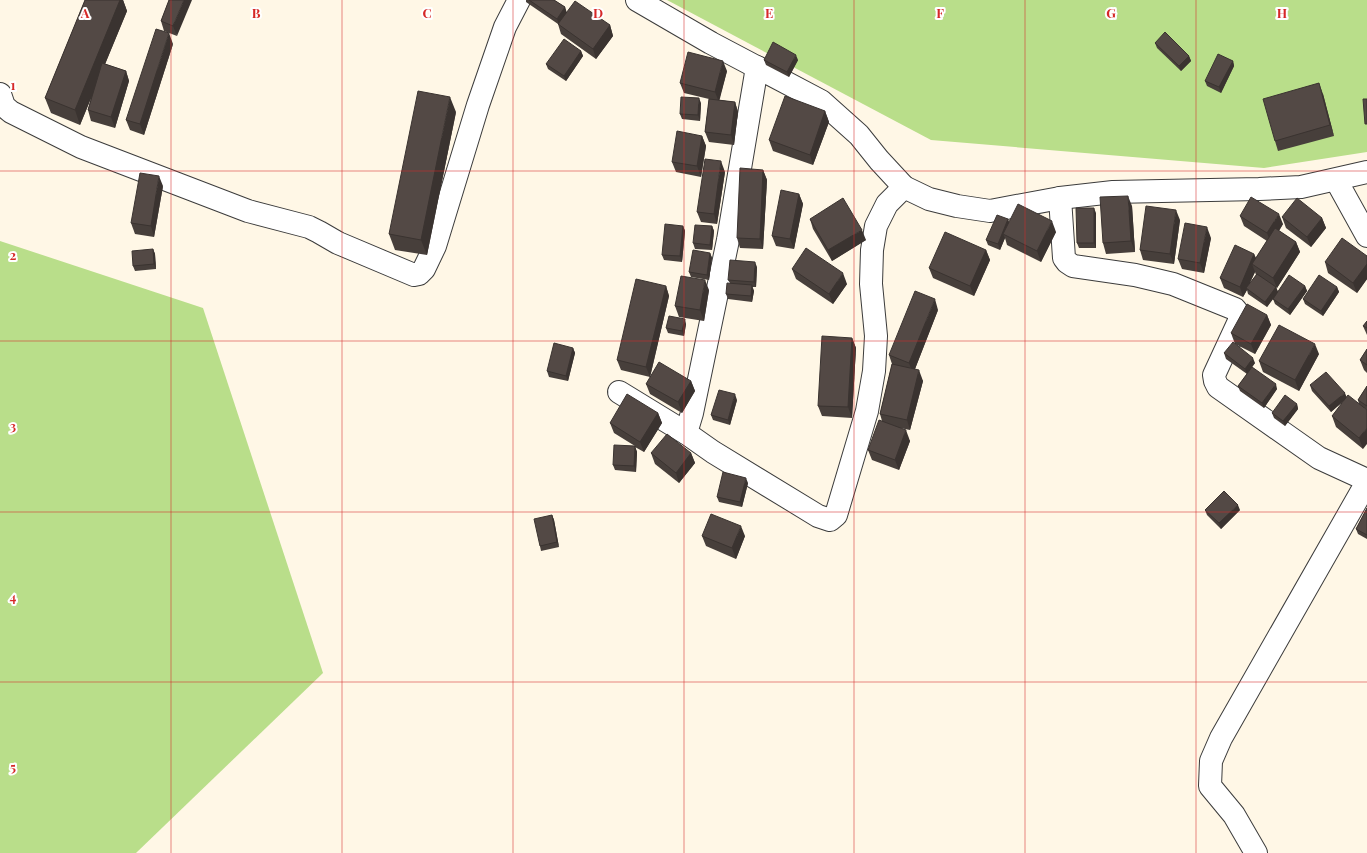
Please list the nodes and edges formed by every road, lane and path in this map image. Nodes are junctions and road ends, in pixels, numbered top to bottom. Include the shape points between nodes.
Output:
1 (519, 0) edge
2 (637, 0) edge
3 (757, 67) junction
4 (0, 94) edge
5 (1367, 172) edge
6 (1336, 180) junction
7 (904, 188) junction
8 (1060, 198) junction
9 (1367, 236) edge
10 (619, 392) dead end
11 (686, 433) junction
12 (1367, 481) edge
13 (1256, 853) edge

1 - 4 street via 505,26 435,246 424,269 414,275 338,244 309,227 248,211 81,147 11,112 4,106
2 - 3 street
3 - 7 street via 821,101 859,135
3 - 11 street via 728,240
5 - 6 street
6 - 8 street via 1301,187 1113,192
6 - 9 street
7 - 8 street via 929,199 990,211
7 - 11 street via 887,204 876,226 871,284 876,336 874,371 867,411 836,515 830,520 818,516
8 - 12 street via 1064,258 1067,262 1073,266 1173,284 1235,309 1239,314 1239,321 1214,375 1218,387 1319,458
10 - 11 street
12 - 13 street via 1221,738 1211,761 1210,786 1234,815

